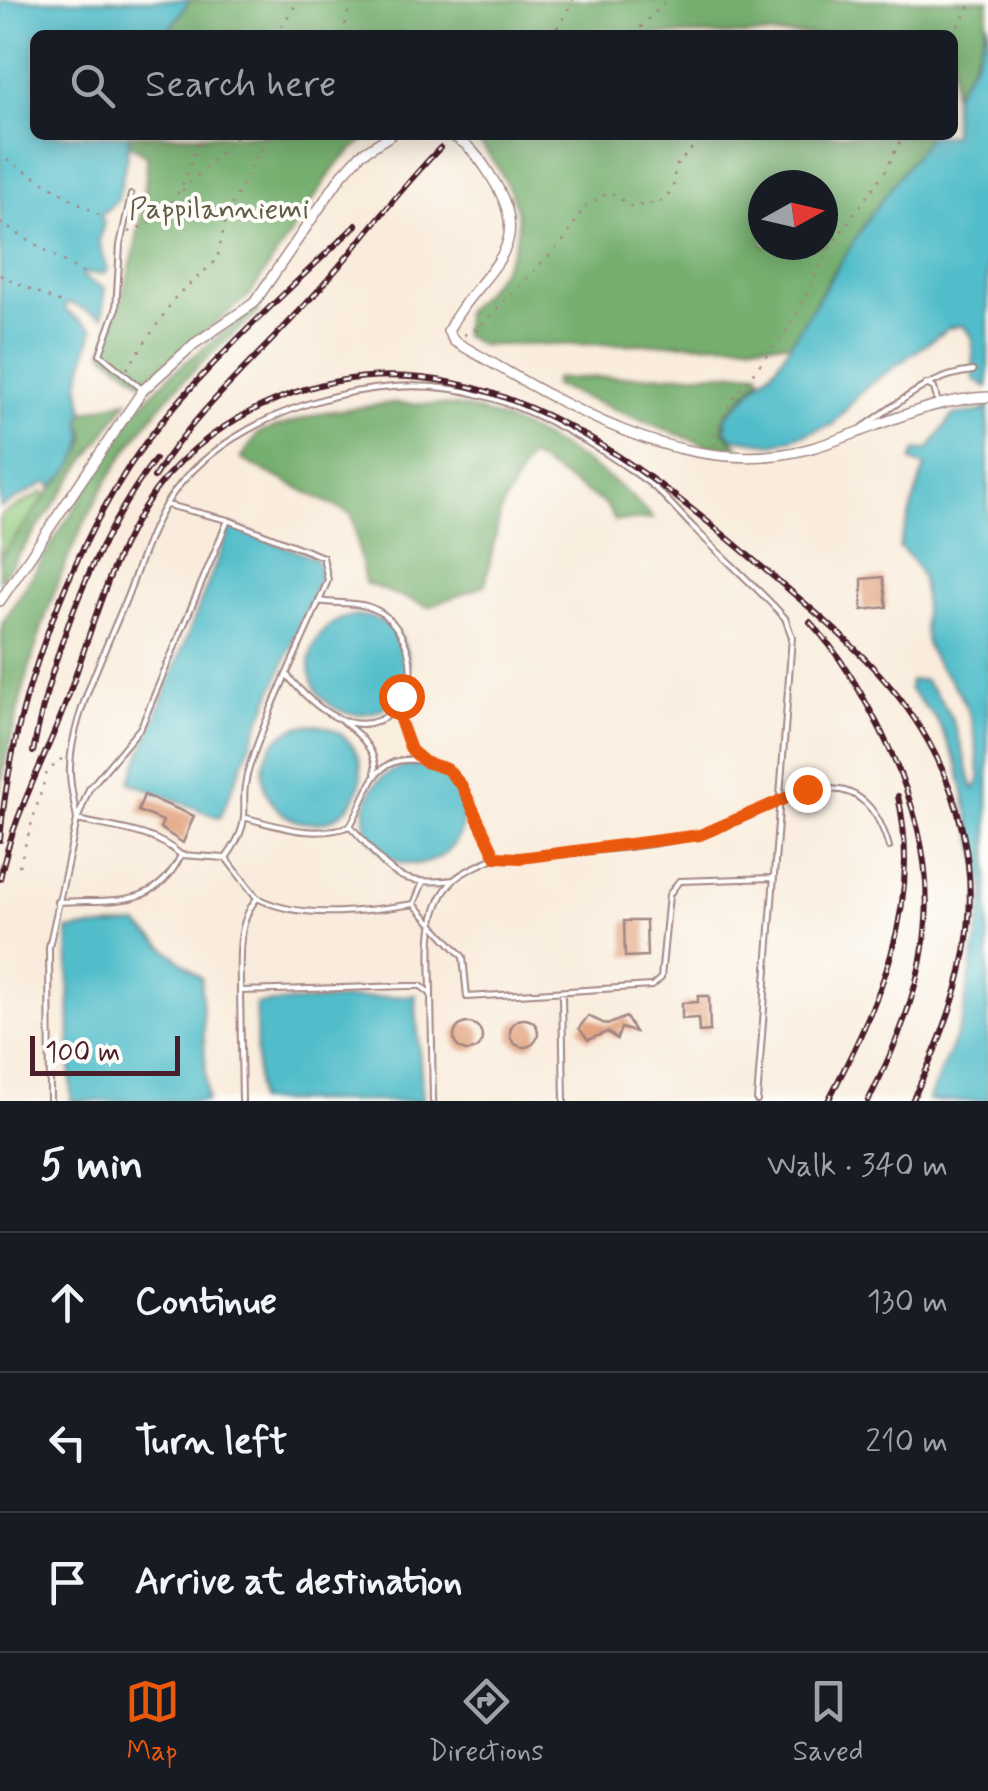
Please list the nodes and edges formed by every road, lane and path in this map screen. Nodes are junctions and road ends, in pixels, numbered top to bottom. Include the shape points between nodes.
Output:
1 (299, 0) edge
2 (351, 0) edge
3 (572, 0) edge
4 (667, 0) edge
5 (974, 0) edge
6 (279, 30) edge
7 (344, 30) edge
8 (554, 30) edge
9 (639, 30) edge
10 (955, 30) edge
11 (198, 140) edge
12 (233, 140) edge
13 (265, 140) edge
14 (383, 140) edge
15 (456, 140) edge
16 (699, 140) edge
17 (901, 140) edge
18 (7, 160) dead end
19 (181, 192) junction
20 (131, 196) dead end
21 (99, 216) dead end
22 (0, 222) edge
23 (122, 234) junction
24 (83, 272) dead end
25 (0, 275) edge
26 (65, 306) dead end
27 (454, 341) junction
28 (972, 371) dead end
29 (122, 374) junction
30 (926, 384) junction
31 (143, 390) junction
32 (988, 397) edge
33 (938, 404) junction
34 (849, 436) junction
35 (720, 456) junction
36 (167, 505) junction
37 (228, 520) junction
38 (0, 600) edge
39 (320, 601) junction
40 (287, 675) junction
41 (396, 709) junction
42 (339, 720) junction
43 (73, 748) junction
44 (425, 762) junction
45 (374, 776) junction
46 (780, 802) junction
47 (247, 818) junction
48 (77, 820) junction
49 (350, 826) junction
50 (889, 847) dead end
51 (181, 854) junction
52 (496, 857) junction
53 (226, 858) junction
54 (19, 866) dead end
55 (774, 878) junction
56 (454, 880) junction
57 (423, 882) junction
58 (257, 898) junction
59 (57, 902) junction
60 (414, 904) junction
61 (431, 924) junction
62 (240, 991) junction
63 (430, 994) junction
64 (562, 994) junction
65 (50, 1101) edge
66 (242, 1101) edge
67 (433, 1101) edge
68 (564, 1101) edge
69 (756, 1101) edge

1 - 6 path
2 - 7 path
3 - 8 path
4 - 9 path
5 - 10 path
11 - 19 path
12 - 19 path
13 - 29 path via 227,214 216,260 177,294
14 - 31 street via 342,175 254,303
15 - 27 street via 479,158 511,221 506,251 448,331
16 - 27 path via 675,167 673,189 662,201 632,206 610,192 584,207 566,238 479,326
17 - 35 path via 833,242 786,332 733,398 713,436
18 - 21 path
19 - 23 path via 155,222
20 - 23 lane
22 - 24 path
23 - 29 lane via 116,310 100,354
25 - 26 path
27 - 35 street via 622,430
28 - 30 lane
29 - 31 lane
30 - 33 lane
30 - 34 lane
31 - 38 street
32 - 33 street
33 - 34 street
34 - 35 street via 768,456
36 - 37 lane
36 - 43 lane
36 - 46 lane via 213,451 294,407 346,394 451,389 546,422 645,480 785,618 792,655
37 - 39 lane via 323,557 328,580
37 - 48 lane via 141,726 88,789
39 - 40 lane
39 - 41 lane via 364,605 394,626 408,647 411,668
40 - 42 lane
40 - 47 lane via 248,768
41 - 42 lane via 371,722
41 - 44 lane via 411,750
42 - 45 lane via 370,750
43 - 48 lane
43 - 54 path via 47,772
44 - 45 lane via 402,758
44 - 52 lane via 447,769 462,786
45 - 49 lane
46 - 50 lane via 807,789 838,790 880,814
46 - 52 lane via 700,835
46 - 55 lane
47 - 49 lane via 317,833
47 - 53 lane
48 - 51 lane via 167,842
48 - 59 lane
49 - 57 lane via 382,868
51 - 53 lane
51 - 59 lane via 169,880 152,894
52 - 56 lane
53 - 58 lane
55 - 64 lane via 680,881 669,895 661,978 652,986
55 - 69 lane
56 - 57 lane
56 - 61 lane
57 - 60 lane
58 - 60 lane via 296,910
58 - 62 lane via 241,933
59 - 65 lane via 49,947
60 - 61 lane
61 - 63 lane
61 - 64 lane via 463,957 466,997
62 - 63 lane via 421,986
62 - 66 lane
63 - 67 lane
64 - 68 lane

